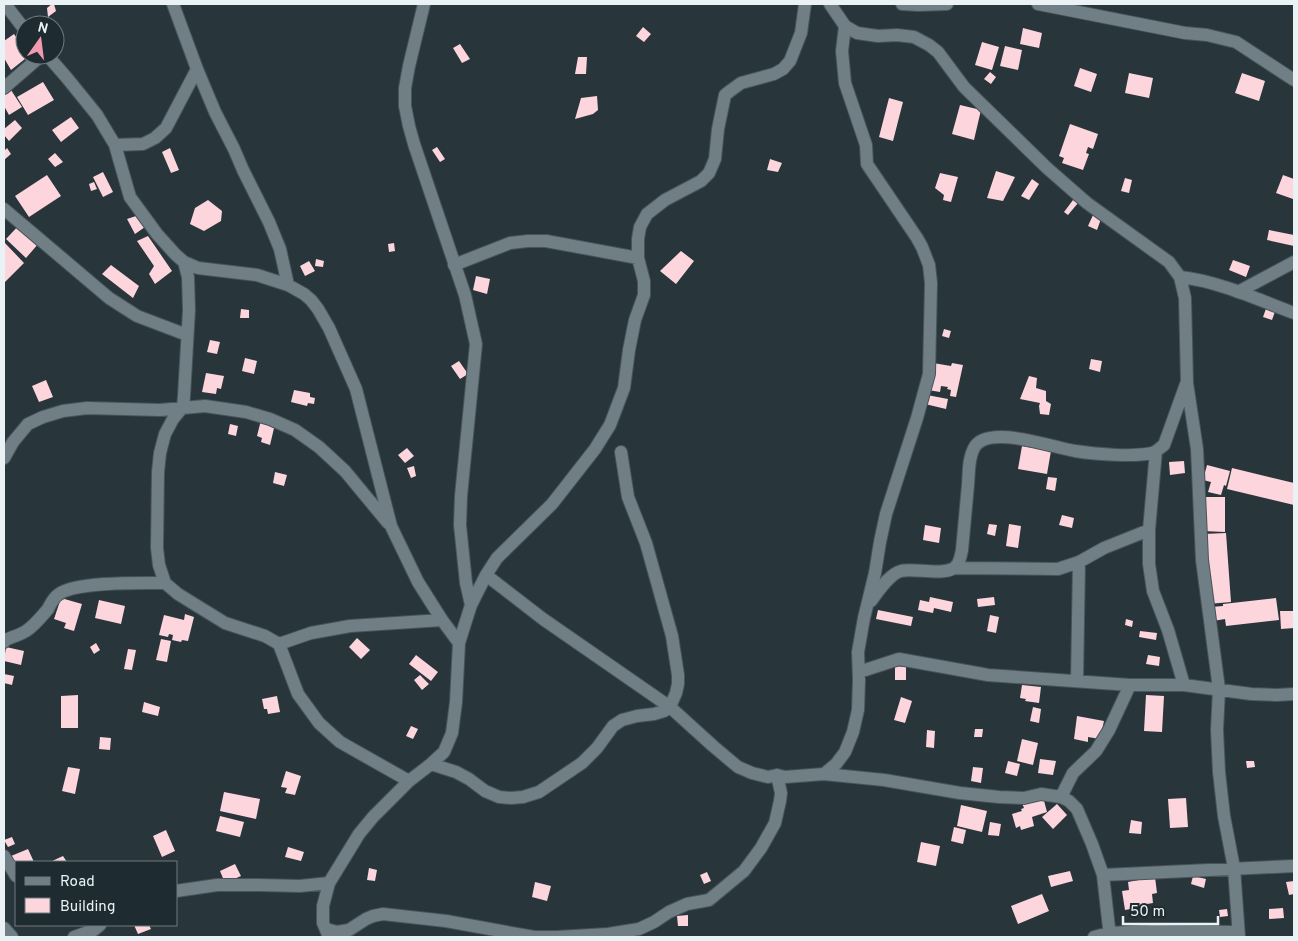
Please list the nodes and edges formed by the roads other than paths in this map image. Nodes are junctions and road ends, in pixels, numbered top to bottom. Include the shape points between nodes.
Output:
1 (5, 4) edge
2 (173, 4) edge
3 (424, 4) edge
4 (805, 4) edge
5 (830, 4) edge
6 (902, 4) edge
7 (947, 4) edge
8 (1038, 4) edge
9 (15, 17) edge
10 (845, 26) junction
11 (30, 65) edge
12 (56, 65) edge
13 (196, 69) junction
14 (1294, 80) edge
15 (4, 88) edge
16 (116, 145) junction
17 (4, 209) edge
18 (638, 258) junction
19 (184, 262) junction
20 (1294, 262) edge
21 (454, 265) junction
22 (1180, 277) junction
23 (288, 285) junction
24 (1238, 292) junction
25 (1294, 313) edge
26 (187, 334) junction
27 (1186, 383) junction
28 (183, 407) junction
29 (1156, 451) junction
30 (621, 452) dead end
31 (4, 458) edge
32 (391, 526) junction
33 (1149, 530) junction
34 (1079, 562) junction
35 (954, 568) junction
36 (486, 575) junction
37 (165, 583) junction
38 (471, 605) junction
39 (868, 605) junction
40 (442, 620) junction
41 (4, 642) edge
42 (459, 643) junction
43 (279, 644) junction
44 (858, 672) junction
45 (1077, 681) junction
46 (1130, 685) junction
47 (1184, 685) junction
48 (1219, 689) junction
49 (1294, 694) edge
50 (670, 707) junction
51 (431, 764) junction
52 (824, 774) junction
53 (777, 775) junction
54 (408, 781) junction
55 (1061, 797) junction
56 (4, 856) edge
57 (1294, 866) edge
58 (1234, 868) junction
59 (15, 874) edge
60 (1103, 875) junction
61 (329, 883) junction
62 (178, 891) edge
63 (84, 926) edge
64 (4, 928) edge
65 (96, 931) edge
66 (327, 933) edge
67 (1239, 934) edge
68 (1109, 935) edge
69 (12, 937) edge
70 (74, 937) edge
71 (1094, 937) edge

1 - 9 street
2 - 13 street
3 - 21 street via 409,66 405,106 414,144
4 - 18 street via 801,33 790,60 779,72 741,83 725,96 715,159 709,173 647,214 640,226
5 - 10 street
6 - 7 street
8 - 14 street via 1236,42
10 - 22 street via 856,32 878,36 914,37 929,45 964,87 1047,168 1087,204 1169,262
10 - 39 street via 842,51 845,82 866,145 869,167 922,247 931,283 929,374 886,514
11 - 15 street
12 - 16 street via 97,115
13 - 16 street via 166,128 143,144
13 - 23 street via 280,249
16 - 19 street via 130,197 156,234
17 - 26 street via 109,298 138,316
18 - 21 street via 546,241 528,241 510,243
18 - 36 street via 644,295 628,350 624,388 610,425 552,504 497,558
19 - 23 street via 198,268 257,276
19 - 26 street via 188,277
20 - 24 street
21 - 38 street via 466,295 476,344 460,525
22 - 24 street
22 - 27 street via 1185,298
23 - 32 street via 304,294 318,309 356,389
24 - 25 street
26 - 28 street
27 - 29 street via 1164,445
27 - 48 street via 1197,449 1202,560
28 - 31 street via 63,411 28,424
28 - 32 street via 205,406 246,412 295,430 345,471
28 - 37 street via 165,434 158,472 157,548
29 - 33 street
29 - 35 street via 1121,455 1093,453 996,437 978,442 969,467 962,550 959,563
30 - 50 street via 628,497 646,543 672,636 678,684
32 - 40 street via 418,582
33 - 34 street
33 - 47 street via 1153,591
34 - 35 street via 1058,569
34 - 45 street
35 - 39 street via 934,572 900,571
36 - 38 street
36 - 50 street via 543,619
37 - 41 street via 92,585 60,592 28,630
37 - 43 street via 225,623
38 - 42 street
39 - 44 street via 858,652
40 - 42 street
40 - 43 street via 350,626 311,633
42 - 51 street via 452,732 444,752
43 - 54 street via 298,694 319,723 340,742
44 - 45 street via 899,658 988,675
44 - 52 street via 858,710 850,743 836,764
45 - 46 street
46 - 47 street
46 - 55 street via 1109,730 1096,751 1073,773
47 - 48 street
48 - 49 street via 1251,694
48 - 58 street via 1220,772
50 - 51 street via 654,714 622,720 613,726 582,763 539,792 523,797 498,797 456,772
50 - 53 street via 738,766 768,777
51 - 54 street
52 - 53 street
52 - 55 street via 999,797 1024,798 1040,794
53 - 66 street via 781,793 775,823 744,871 709,900 687,904 639,929 608,934 534,937 446,921 382,914 349,930
54 - 61 street via 359,834
55 - 60 street via 1077,809
56 - 59 street
57 - 58 street
58 - 60 street
58 - 67 street
60 - 68 street
61 - 62 street via 217,885
61 - 66 street via 323,906
63 - 65 street
64 - 69 street
65 - 70 street
67 - 68 street via 1153,931
68 - 71 street

